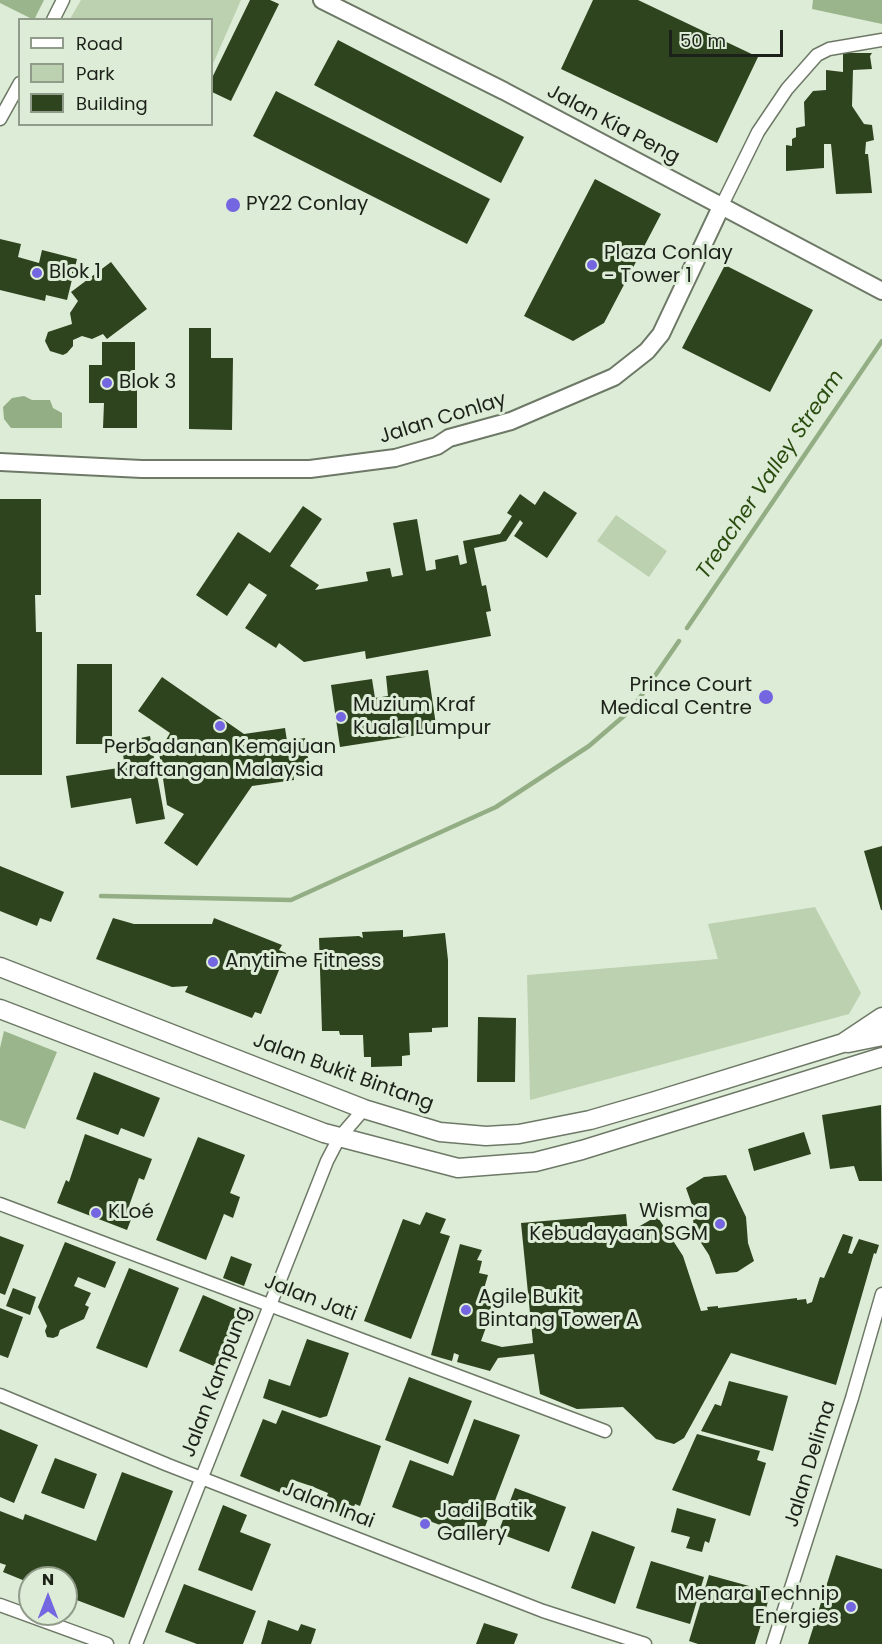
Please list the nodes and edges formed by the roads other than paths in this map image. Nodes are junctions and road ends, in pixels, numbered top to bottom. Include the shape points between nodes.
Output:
1 (63, 0) edge
2 (322, 0) edge
3 (53, 18) edge
4 (882, 40) edge
5 (18, 87) edge
6 (0, 119) edge
7 (721, 207) junction
8 (882, 291) edge
9 (0, 462) edge
10 (0, 967) edge
11 (0, 1009) edge
12 (882, 1017) edge
13 (882, 1036) edge
14 (843, 1043) junction
15 (882, 1057) edge
16 (364, 1109) junction
17 (339, 1138) junction
18 (0, 1204) edge
19 (882, 1294) edge
20 (268, 1304) junction
21 (0, 1395) edge
22 (605, 1431) dead end
23 (200, 1478) junction
24 (0, 1605) edge
25 (107, 1644) edge
26 (136, 1644) edge
27 (645, 1644) edge
28 (773, 1644) edge

1 - 3 street
2 - 7 street, Jalan Kia Peng via 504,91
4 - 7 street via 817,55 786,89 758,132
5 - 6 street
7 - 8 street, Jalan Kia Peng
7 - 9 street, Jalan Conlay via 661,334 647,351 614,377 511,421 395,458 310,469 142,469
10 - 16 main road, Jalan Bukit Bintang
11 - 17 main road
12 - 14 main road, Jalan Bukit Bintang
13 - 14 main road
14 - 16 main road, Jalan Bukit Bintang via 590,1120 519,1134 441,1132
15 - 17 main road via 536,1162 458,1168
16 - 17 street, Jalan Kampung
17 - 20 street, Jalan Kampung
18 - 20 street, Jalan Jati
19 - 28 street, Jalan Delima
20 - 22 street, Jalan Jati
20 - 23 street, Jalan Kampung
21 - 23 street, Jalan Inai
23 - 26 street, Jalan Kampung
23 - 27 street, Jalan Inai via 543,1611
24 - 25 street

